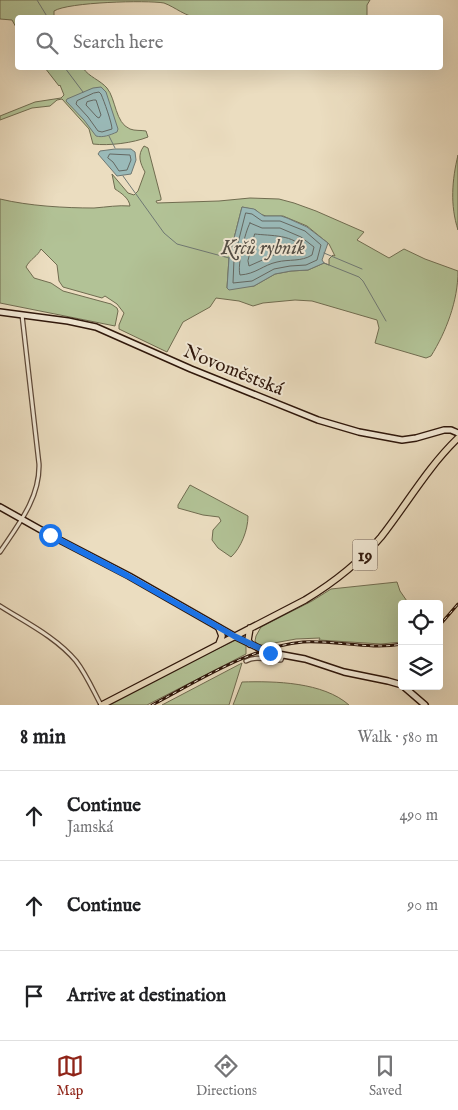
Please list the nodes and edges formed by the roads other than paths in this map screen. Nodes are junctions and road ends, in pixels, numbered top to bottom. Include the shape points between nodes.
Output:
1 (0, 312) edge
2 (22, 315) junction
3 (458, 433) edge
4 (458, 438) edge
5 (0, 507) edge
6 (21, 520) junction
7 (0, 552) edge
8 (0, 606) edge
9 (219, 628) junction
10 (250, 628) junction
11 (234, 636) junction
12 (219, 644) junction
13 (250, 644) junction
14 (283, 654) junction
15 (246, 661) dead end
16 (398, 685) edge
17 (407, 690) edge
18 (101, 705) edge
19 (425, 705) edge

1 - 2 street, Novoměstská
2 - 3 street, Novoměstská via 68,320 102,329 190,369 358,432 402,440 447,430
2 - 6 street via 40,472 37,488
4 - 10 main road, 19 via 425,475 381,536 347,571 304,600
5 - 6 street
6 - 7 street
6 - 9 street
8 - 18 street via 69,654 86,675
9 - 11 street
9 - 12 main road via 222,636
10 - 11 main road, 19
10 - 13 main road
11 - 12 main road, 19
11 - 13 street
12 - 18 main road, 19
13 - 14 street via 266,652
14 - 15 street via 281,660 260,658
14 - 16 street
17 - 19 street

